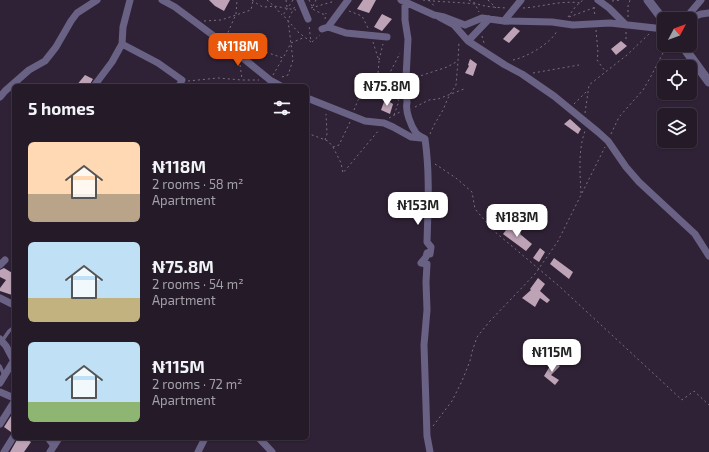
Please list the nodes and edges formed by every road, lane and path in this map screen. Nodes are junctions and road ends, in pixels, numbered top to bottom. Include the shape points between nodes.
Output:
1 (97, 0) edge
2 (130, 0) edge
3 (162, 0) edge
4 (237, 0) edge
5 (252, 0) edge
6 (286, 0) edge
7 (293, 0) edge
8 (309, 0) edge
9 (316, 0) edge
10 (348, 0) edge
11 (423, 0) edge
12 (469, 0) edge
13 (485, 0) edge
14 (488, 0) edge
15 (521, 0) edge
16 (583, 0) edge
17 (614, 0) edge
18 (622, 0) edge
19 (630, 0) edge
20 (648, 0) edge
21 (701, 0) edge
22 (403, 1) edge
23 (298, 2) edge
24 (580, 3) junction
25 (598, 3) edge
26 (475, 4) junction
27 (313, 7) junction
28 (496, 8) junction
29 (594, 8) junction
30 (288, 9) junction
31 (516, 9) junction
32 (657, 12) edge
33 (691, 12) edge
34 (709, 13) edge
35 (236, 14) junction
36 (355, 14) dead end
37 (325, 15) dead end
38 (283, 16) junction
39 (697, 16) edge
40 (439, 17) junction
41 (479, 18) junction
42 (308, 19) joint
43 (489, 19) junction
44 (288, 20) junction
45 (194, 21) junction
46 (504, 21) junction
47 (562, 24) junction
48 (595, 24) junction
49 (626, 25) junction
50 (482, 27) junction
51 (656, 28) joint
52 (460, 33) junction
53 (371, 36) junction
54 (305, 37) junction
55 (387, 37) joint
56 (225, 40) dead end
57 (468, 41) junction
58 (291, 43) junction
59 (122, 44) junction
60 (232, 44) dead end
61 (401, 52) dead end
62 (487, 52) junction
63 (663, 52) edge
64 (687, 52) edge
65 (238, 54) junction
66 (283, 58) junction
67 (379, 61) junction
68 (458, 61) junction
69 (505, 65) junction
70 (579, 65) dead end
71 (606, 71) junction
72 (522, 74) junction
73 (242, 80) junction
74 (709, 82) edge
75 (181, 83) edge
76 (267, 83) edge
77 (13, 84) edge
78 (96, 84) edge
79 (12, 85) edge
80 (406, 87) junction
81 (464, 89) dead end
82 (588, 91) junction
83 (450, 94) junction
84 (0, 97) edge
85 (309, 99) edge
86 (399, 100) junction
87 (326, 105) junction
88 (568, 107) junction
89 (407, 110) junction
90 (352, 115) junction
91 (394, 115) junction
92 (384, 123) junction
93 (588, 124) junction
94 (309, 134) edge
95 (325, 140) junction
96 (608, 141) junction
97 (425, 143) junction
98 (333, 147) junction
99 (432, 162) dead end
100 (582, 194) junction
101 (709, 256) edge
102 (538, 269) junction
103 (0, 298) edge
104 (12, 304) edge
105 (12, 329) edge
106 (1, 341) edge
107 (12, 358) edge
108 (12, 364) edge
109 (0, 366) edge
110 (4, 376) junction
111 (0, 383) edge
112 (0, 392) edge
113 (12, 397) edge
114 (12, 405) edge
115 (709, 405) edge
116 (0, 424) edge
117 (427, 436) junction
118 (12, 439) edge
119 (58, 440) edge
120 (204, 440) edge
121 (261, 440) edge
122 (52, 449) edge
123 (4, 452) edge
124 (198, 452) edge
125 (272, 452) edge
126 (430, 452) edge

1 - 77 street via 71,21 45,61 29,70
2 - 59 street via 123,27
3 - 45 street
4 - 35 path
5 - 35 path via 251,10
5 - 38 path via 264,8 274,6
6 - 30 path
7 - 30 path
8 - 27 path
9 - 27 path
10 - 53 street via 325,28
11 - 26 path
12 - 26 path
13 - 14 path
14 - 28 path
15 - 31 street
16 - 24 path
17 - 18 path
17 - 25 path
19 - 49 path
20 - 32 street
21 - 33 street
22 - 40 street
22 - 80 street via 408,38
23 - 42 street
23 - 44 path
24 - 29 path via 567,18
24 - 31 path via 560,2
25 - 29 path
25 - 29 path
25 - 49 street
26 - 28 path
26 - 41 path
27 - 37 path
28 - 31 path
29 - 48 path
30 - 38 path
31 - 46 street
34 - 39 street
35 - 45 path via 221,20
35 - 56 path
36 - 53 path via 362,16
38 - 44 path
40 - 41 street via 464,25
40 - 52 street via 454,25
41 - 43 street
42 - 54 path via 311,42
43 - 46 street
43 - 50 street
44 - 54 path
44 - 58 path
45 - 65 street
46 - 47 street
47 - 48 street
47 - 69 path via 546,43 523,58
48 - 49 street
48 - 71 path via 598,53 596,60
49 - 51 street
50 - 57 street
50 - 62 path via 482,38
51 - 71 path
52 - 57 street
52 - 68 path
53 - 55 street
53 - 67 path
54 - 58 path
55 - 67 path
57 - 62 street
58 - 66 path
58 - 76 path via 293,60 288,74
59 - 75 street via 158,63
59 - 78 street
60 - 66 path
61 - 86 path via 380,92
62 - 69 street
63 - 96 path via 643,90 619,117
64 - 74 street
65 - 73 path
65 - 76 street
66 - 76 path
67 - 90 path via 378,74 361,92
68 - 80 path via 417,77
68 - 83 path via 456,85
69 - 72 street
70 - 72 path
71 - 82 path via 589,85
72 - 88 street
73 - 75 path via 218,78
73 - 76 path
79 - 84 street
80 - 89 street
81 - 83 path
82 - 88 path
82 - 93 path via 585,117
83 - 89 path
83 - 97 path
85 - 87 street
86 - 89 path
86 - 91 path
87 - 90 street
87 - 95 path
88 - 93 street
89 - 91 path
89 - 97 street via 417,134
90 - 92 street via 365,121
90 - 98 path via 339,145
91 - 92 path
92 - 97 street
92 - 98 path via 343,173
93 - 96 street
93 - 100 path via 584,133 579,171
94 - 95 path
95 - 98 path
96 - 100 path
96 - 101 street via 639,182 695,234
97 - 117 street via 428,192 427,242 431,247 430,254 427,253 421,263 427,264 424,345
99 - 102 path via 472,192 475,209 494,231
100 - 102 path via 558,241
102 - 115 path via 560,286 682,400 694,391
102 - 117 path via 477,336 470,361 452,400
103 - 104 street
105 - 106 lane
106 - 107 street
108 - 110 street
109 - 110 lane
110 - 111 street
112 - 113 street
114 - 116 street
117 - 126 street
118 - 123 street
119 - 122 street
120 - 124 street
121 - 125 street

